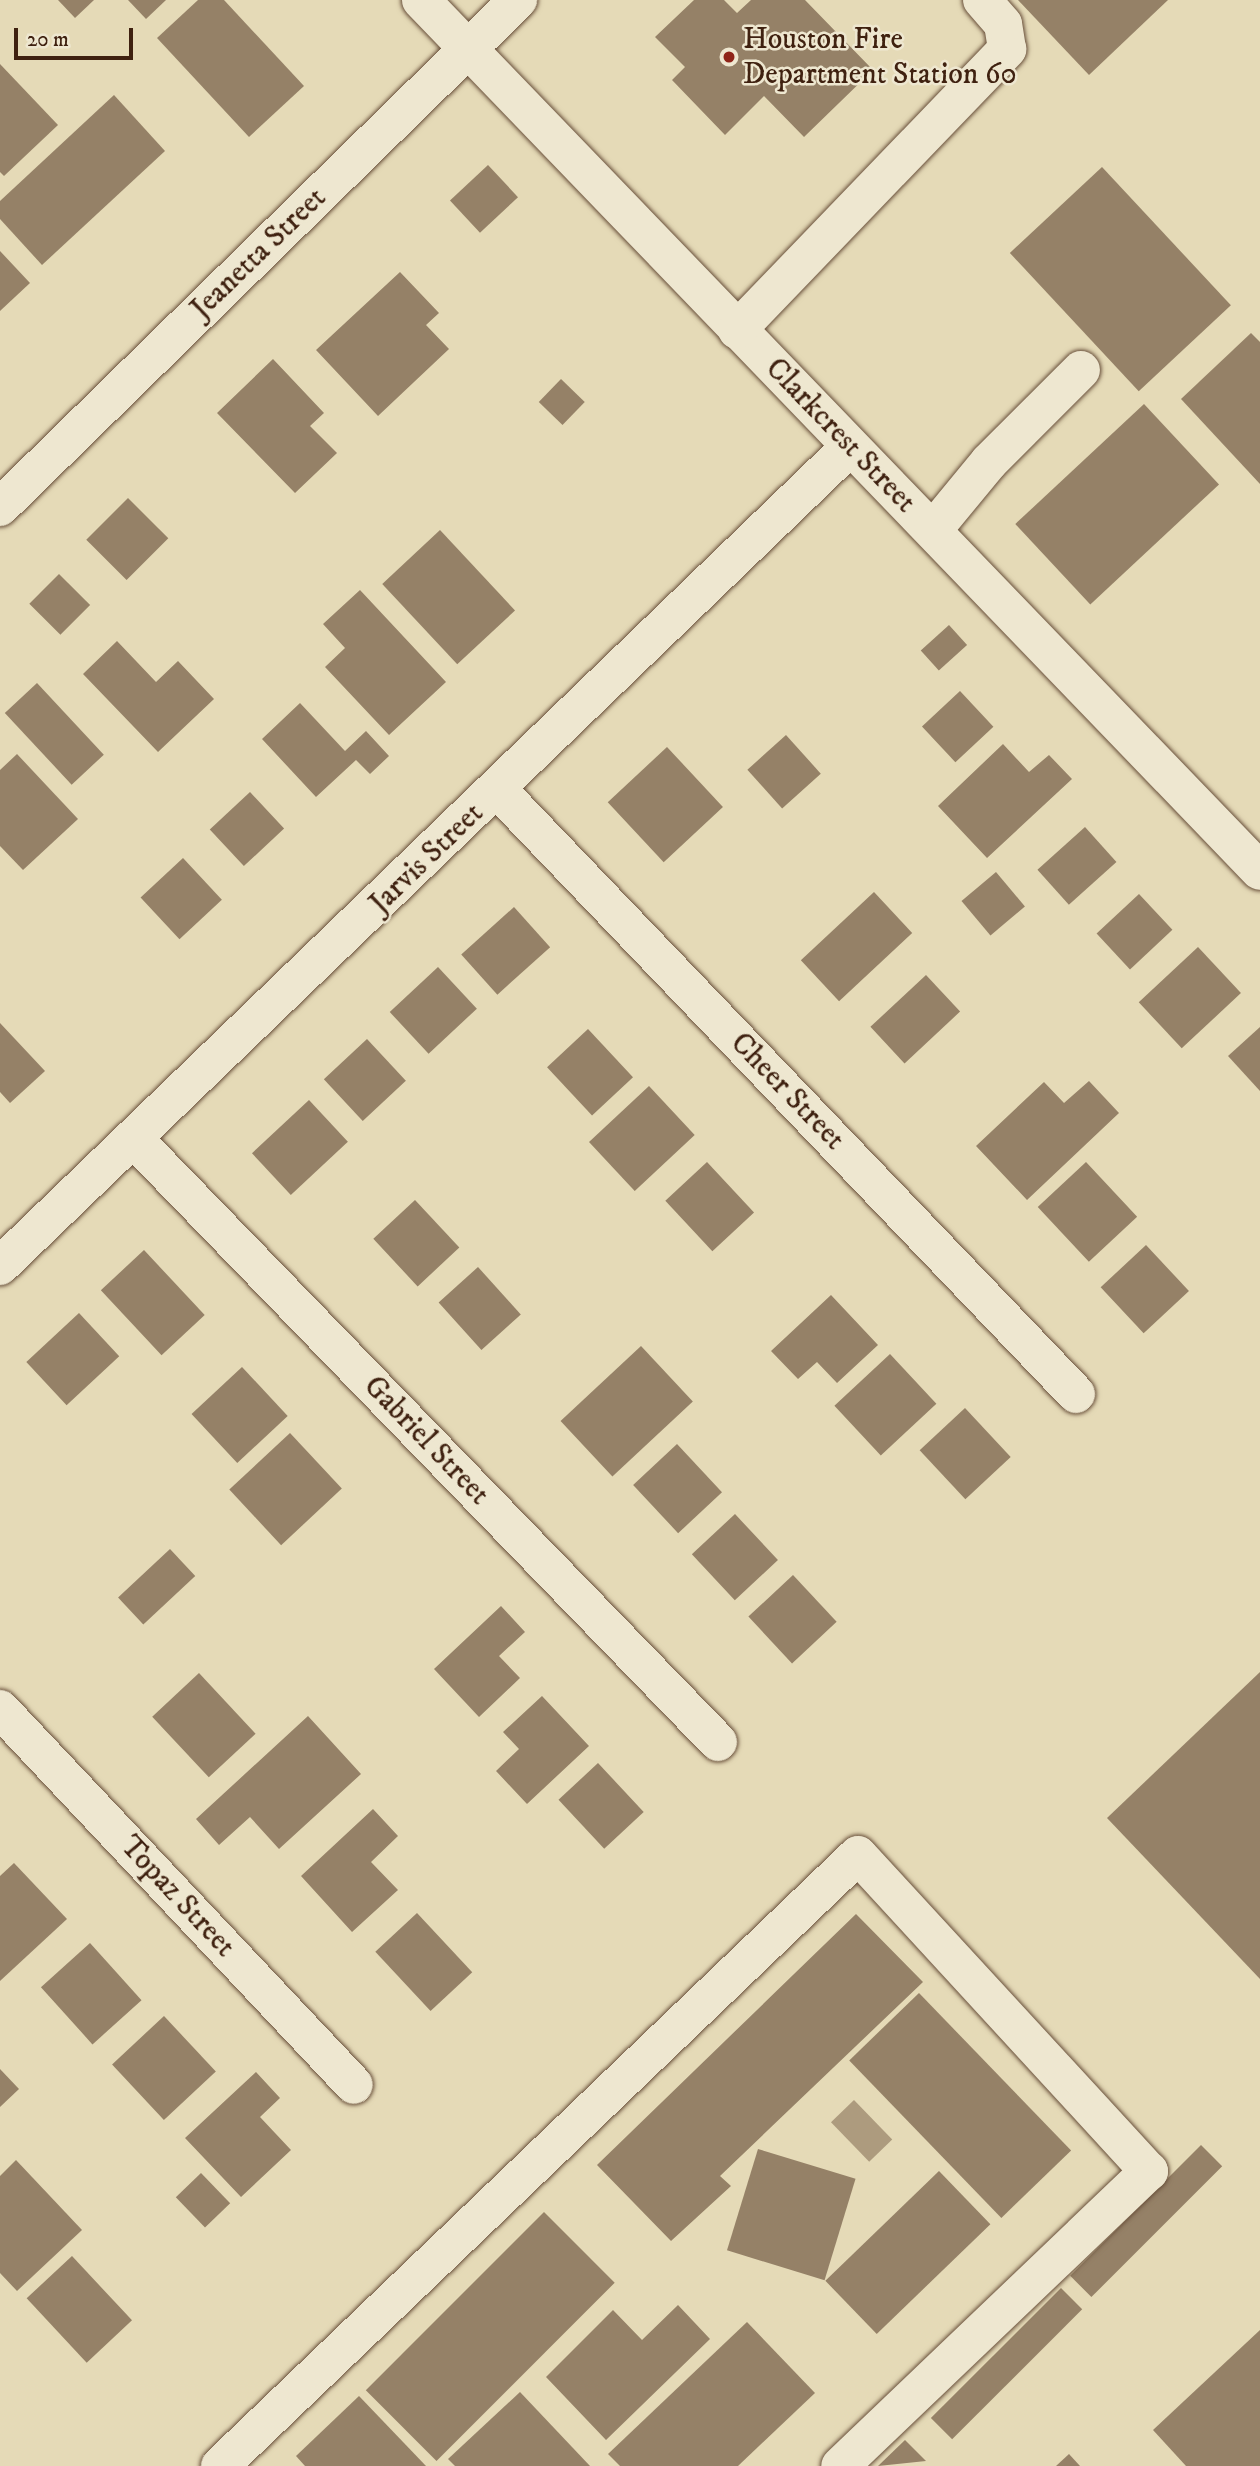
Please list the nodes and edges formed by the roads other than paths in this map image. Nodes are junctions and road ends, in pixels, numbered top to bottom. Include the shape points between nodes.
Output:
1 (421, 0) edge
2 (518, 0) edge
3 (982, 0) edge
4 (468, 49) junction
5 (737, 330) junction
6 (1081, 370) dead end
7 (850, 447) junction
8 (0, 507) edge
9 (933, 530) junction
10 (498, 790) junction
11 (1260, 871) edge
12 (135, 1140) junction
13 (0, 1266) edge
14 (1076, 1394) dead end
15 (0, 1709) edge
16 (718, 1742) dead end
17 (354, 2085) dead end
18 (220, 2466) edge
19 (840, 2466) edge

1 - 4 street, Clarkcrest Street
2 - 4 street, Jeanetta Street
3 - 5 street via 1003,24 1007,49
4 - 5 street, Clarkcrest Street
4 - 8 street, Jeanetta Street
5 - 7 street, Clarkcrest Street
6 - 9 street via 989,462
7 - 9 street, Clarkcrest Street
7 - 10 street, Jarvis Street
9 - 11 street, Clarkcrest Street
10 - 12 street, Jarvis Street
10 - 14 street, Cheer Street
12 - 13 street, Jarvis Street
12 - 16 street, Gabriel Street
15 - 17 street, Topaz Street
18 - 19 street via 858,1855 1149,2171

